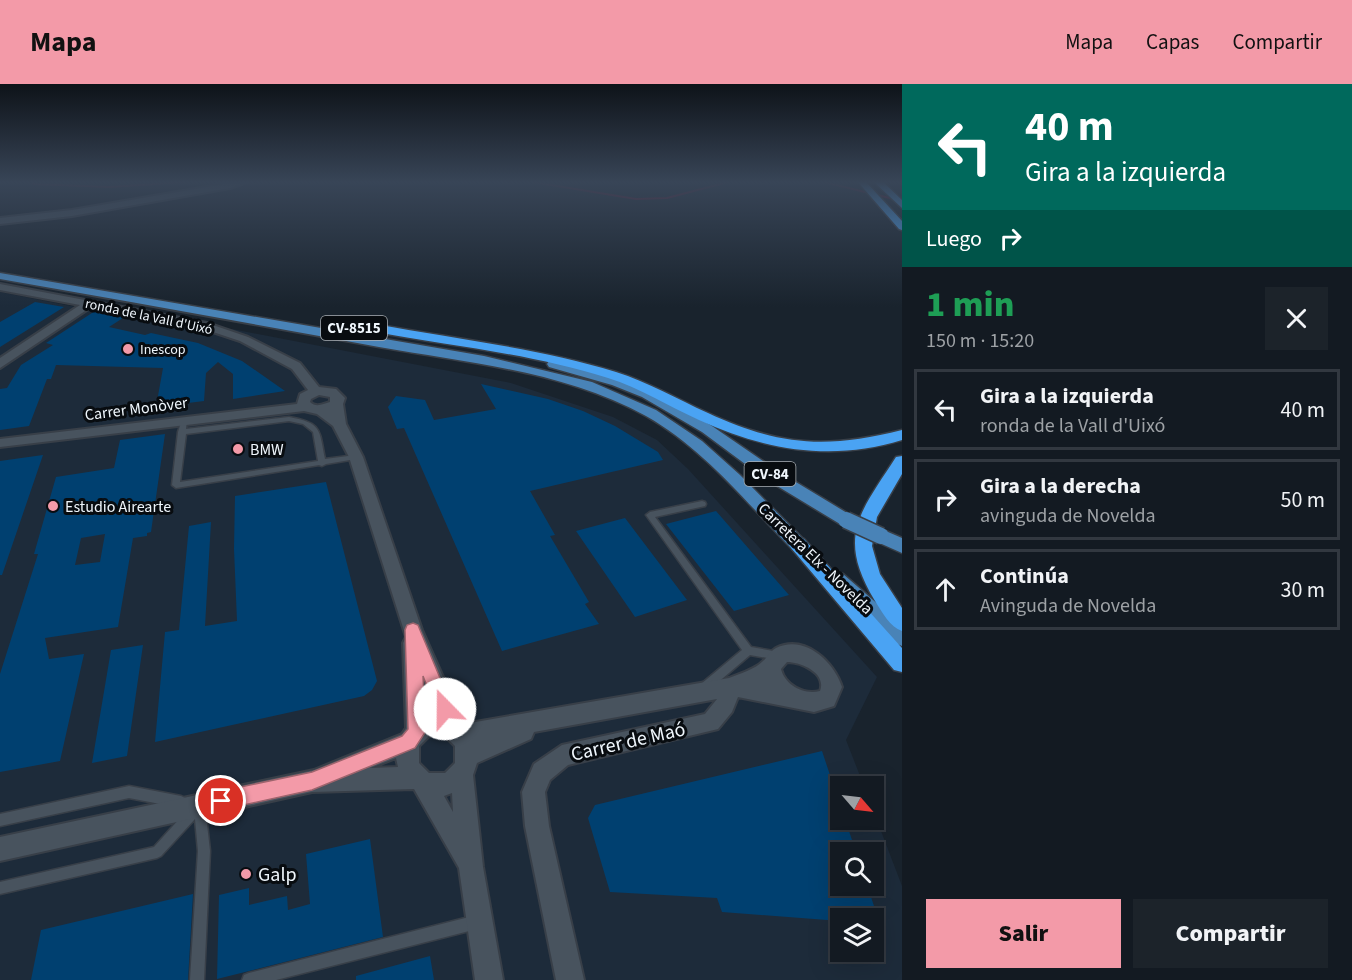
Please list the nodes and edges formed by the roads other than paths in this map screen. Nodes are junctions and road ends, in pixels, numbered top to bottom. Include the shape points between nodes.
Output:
1 (0, 266) edge
2 (0, 276) edge
3 (0, 286) edge
4 (89, 304) junction
5 (358, 329) junction
6 (0, 364) edge
7 (316, 391) junction
8 (304, 403) junction
9 (336, 404) junction
10 (321, 410) junction
11 (698, 423) joint
12 (339, 424) junction
13 (183, 426) junction
14 (678, 430) joint
15 (902, 435) edge
16 (0, 443) edge
17 (356, 457) junction
18 (902, 461) edge
19 (322, 464) junction
20 (702, 504) dead end
21 (798, 544) junction
22 (902, 546) edge
23 (902, 623) edge
24 (413, 630) junction
25 (902, 637) edge
26 (748, 651) junction
27 (775, 662) junction
28 (902, 663) edge
29 (732, 687) junction
30 (699, 693) junction
31 (792, 698) junction
32 (543, 723) junction
33 (457, 732) junction
34 (413, 736) junction
35 (465, 764) junction
36 (312, 781) junction
37 (420, 781) junction
38 (199, 806) junction
39 (0, 820) edge
40 (0, 849) edge
41 (471, 867) junction
42 (0, 888) edge
43 (480, 921) junction
44 (196, 980) edge
45 (249, 980) edge
46 (489, 980) edge
47 (570, 980) edge

1 - 5 main road, CV-8515
2 - 14 main road, CV-8515 via 550,375 625,400
3 - 4 street, ronda de la Vall d'Uixó
4 - 6 street
4 - 7 street, ronda de la Vall d'Uixó via 203,325 244,339 296,366
5 - 11 main road, CV-8515 via 580,370 647,394
5 - 15 highway via 375,328 581,367 636,384 716,422 767,440 848,447
7 - 8 street
7 - 9 street via 334,392
8 - 10 street
8 - 13 street, Carrer Monòver
9 - 10 street
9 - 12 street
10 - 12 street
11 - 22 main road, Carretera Elx - Novelda / CV-84, bridge via 770,474 846,520
12 - 17 street
13 - 16 street, Carrer Monòver
13 - 19 lane via 298,419 316,431
13 - 19 lane via 176,485
14 - 21 main road, Carretera Elx - Novelda / CV-84 via 725,467
17 - 19 lane
17 - 24 street
18 - 23 highway via 867,518 862,548 869,576
20 - 26 lane via 650,515
21 - 25 main road, Carretera Elx - Novelda / CV-84
21 - 28 highway
24 - 33 street
24 - 34 street
26 - 27 lane
26 - 30 lane
27 - 29 street
27 - 31 street via 775,683
27 - 31 street via 790,653 806,657 825,670 831,680 831,693 819,703
29 - 30 street
29 - 31 street
29 - 47 street, Carrer de Maó via 711,722 562,756 542,772 533,792 536,815
30 - 32 street
32 - 33 street
32 - 35 street
33 - 34 street via 436,725
33 - 35 street via 466,744
34 - 36 street
34 - 37 street via 406,760
35 - 37 street via 454,779 443,783
35 - 41 street
36 - 37 street
36 - 38 street
37 - 41 street
38 - 39 lane via 129,792
38 - 40 street
38 - 42 lane via 157,852
38 - 44 lane via 204,851
41 - 43 street
43 - 45 lane
43 - 46 street

